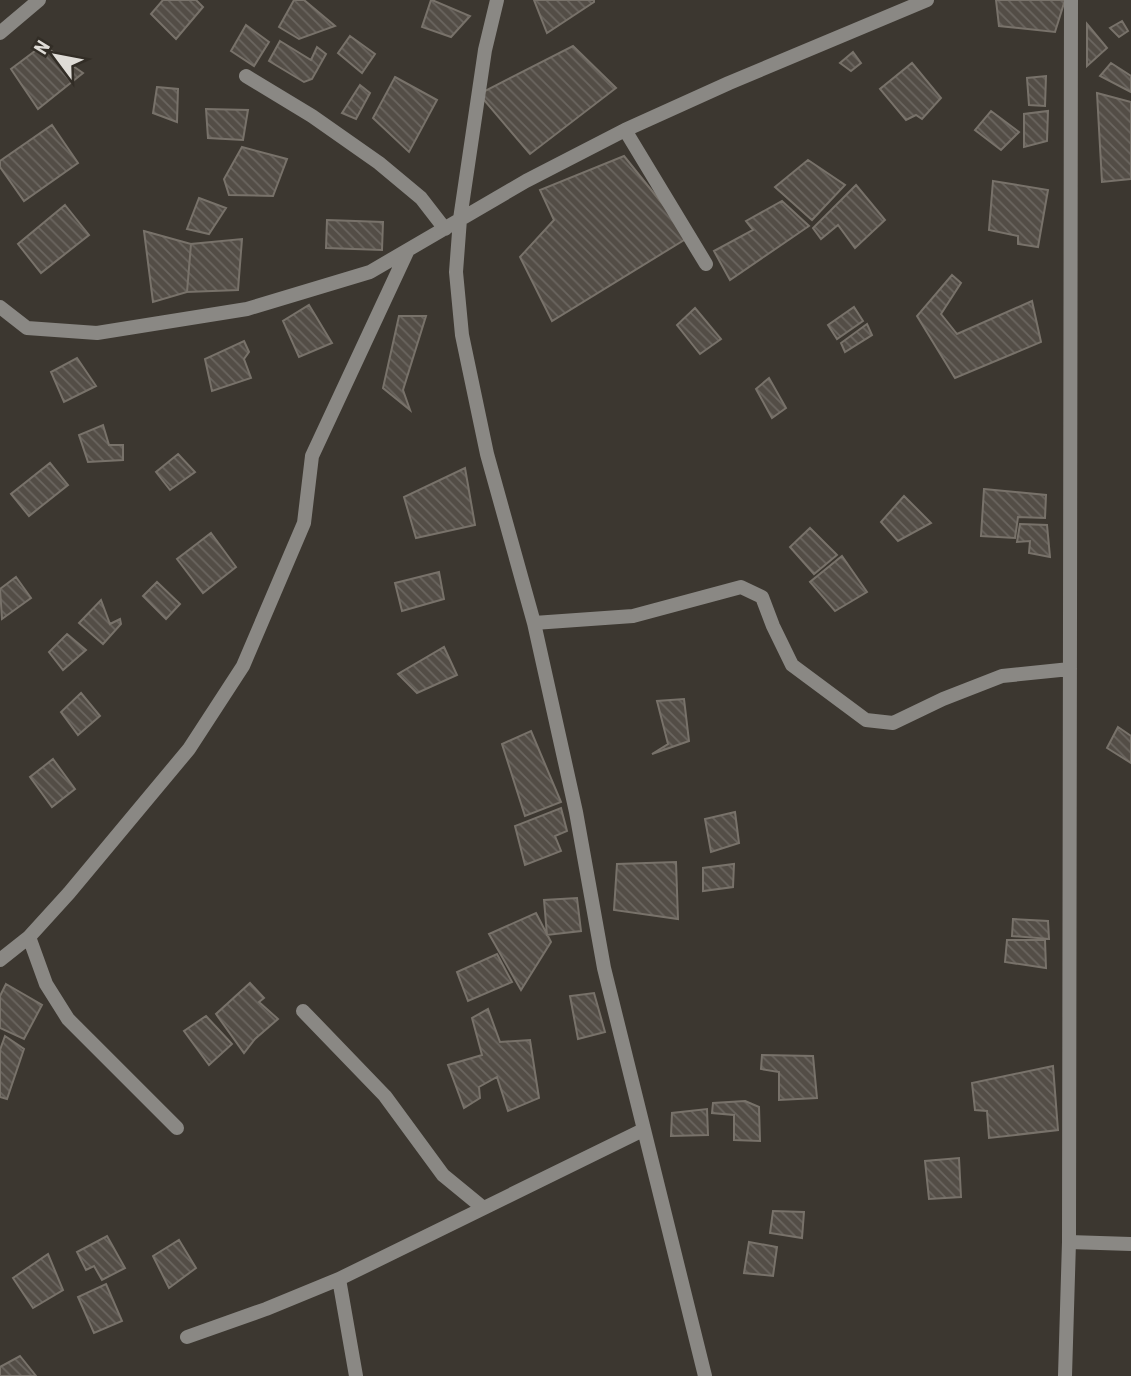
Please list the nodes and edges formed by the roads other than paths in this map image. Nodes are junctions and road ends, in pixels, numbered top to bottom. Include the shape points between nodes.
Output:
1 (39, 0) edge
2 (496, 0) edge
3 (927, 0) edge
4 (1071, 0) edge
5 (0, 33) edge
6 (246, 76) dead end
7 (625, 130) junction
8 (460, 219) junction
9 (445, 229) junction
10 (407, 252) junction
11 (706, 264) dead end
12 (0, 307) edge
13 (534, 623) junction
14 (1070, 669) junction
15 (29, 937) junction
16 (0, 960) edge
17 (303, 1011) dead end
18 (177, 1128) dead end
19 (643, 1130) junction
20 (482, 1208) junction
21 (1069, 1242) junction
22 (1131, 1244) edge
23 (339, 1279) junction
24 (187, 1337) dead end
25 (356, 1376) edge
26 (705, 1376) edge
27 (1065, 1376) edge

1 - 5 street
2 - 8 street
3 - 7 street
4 - 14 street
6 - 9 street via 379,163 421,198
7 - 8 street
7 - 11 street
8 - 9 street
8 - 13 street via 456,272 463,335 487,454
9 - 10 street
10 - 12 street via 370,272 247,309 97,333 27,328
10 - 15 street via 312,456 304,523 243,666 190,750
13 - 14 street via 633,616 741,587 762,597 792,665 866,720 893,723 1002,676
13 - 19 street via 576,812 604,968
14 - 21 street
15 - 16 street
15 - 18 street via 46,984 68,1019
17 - 20 street via 385,1096 443,1175
19 - 20 street
19 - 26 street
20 - 23 street
21 - 22 street
21 - 27 street
23 - 24 street
23 - 25 street

